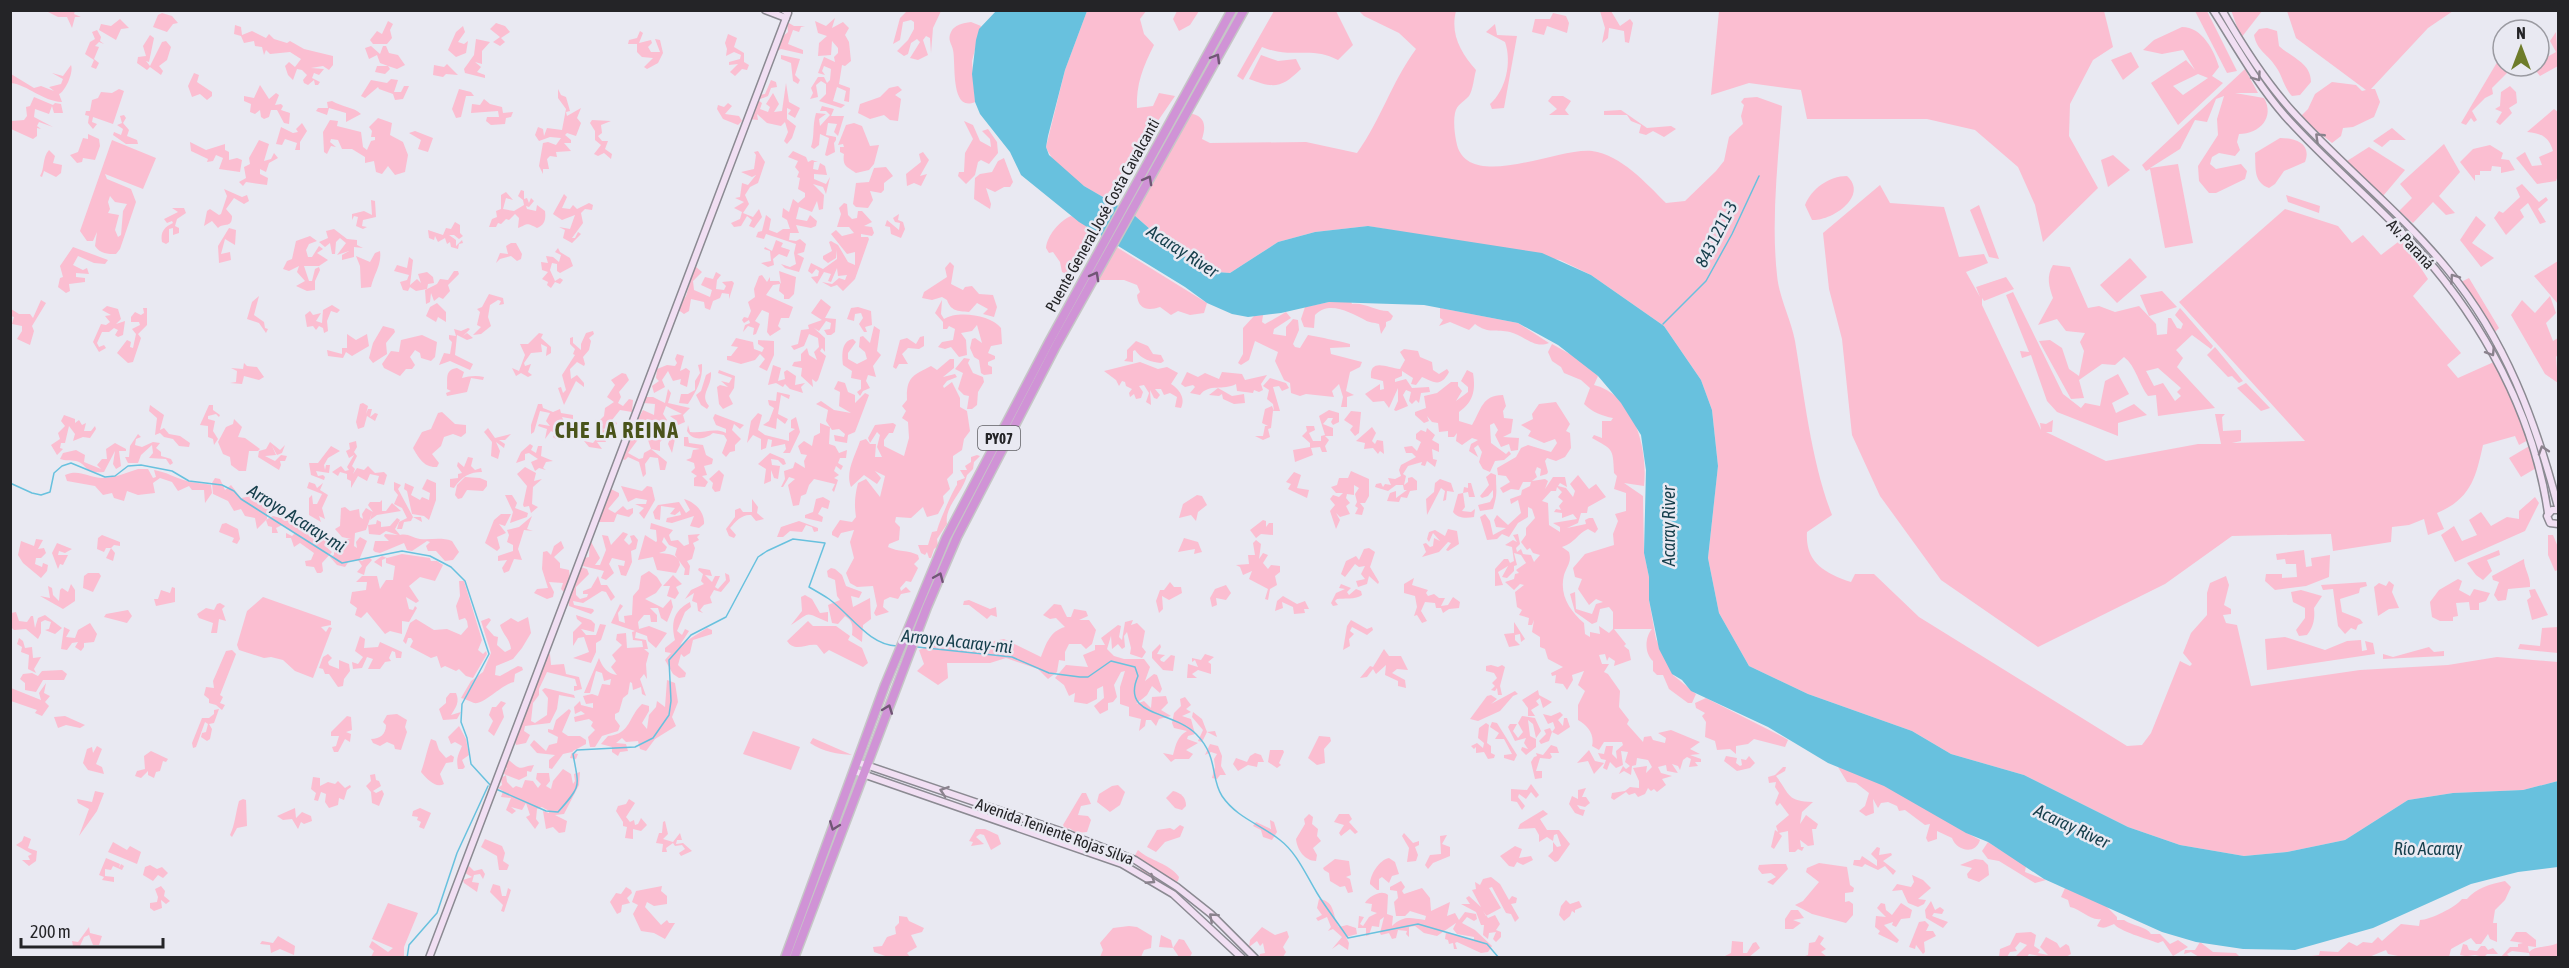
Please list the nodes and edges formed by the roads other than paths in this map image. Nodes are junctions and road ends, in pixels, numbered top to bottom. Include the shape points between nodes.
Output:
1 (765, 10) edge
2 (1232, 10) edge
3 (1244, 10) edge
4 (2213, 10) edge
5 (2222, 10) edge
6 (786, 14) edge
7 (1185, 104) junction
8 (2510, 368) junction
9 (2503, 372) junction
10 (2559, 508) edge
11 (2548, 513) junction
12 (2559, 524) edge
13 (912, 634) junction
14 (862, 763) junction
15 (854, 771) junction
16 (864, 775) junction
17 (429, 957) edge
18 (785, 957) edge
19 (794, 957) edge
20 (1242, 957) edge
21 (1255, 957) edge

1 - 6 street
2 - 7 highway, PY07
7 -> 3 highway, PY07
4 -> 9 street, Av. Paraná via 2244,61 2286,116 2417,248 2453,292
8 -> 5 street, Av. Paraná via 2450,271 2288,106 2245,49
6 - 17 street
7 - 13 highway, Puente General José Costa Cavalcanti / PY07 via 949,533
8 - 9 street
10 -> 8 street, Av. Paraná via 2534,423
9 - 11 street, Av. Paraná via 2540,471
10 - 11 street, Av. Paraná
11 - 12 street via 2548,521
14 -> 13 highway, PY07 via 911,648
13 - 14 highway, PY07 via 899,652
14 - 15 highway, PY07
14 - 16 highway, PY07
21 -> 14 street, Avenida Teniente Rojas Silva via 1178,887 1135,860
15 - 16 street
15 -> 18 highway, PY07
16 - 19 highway, PY07
16 -> 20 street, Avenida Teniente Rojas Silva via 1100,854 1132,869 1173,894

